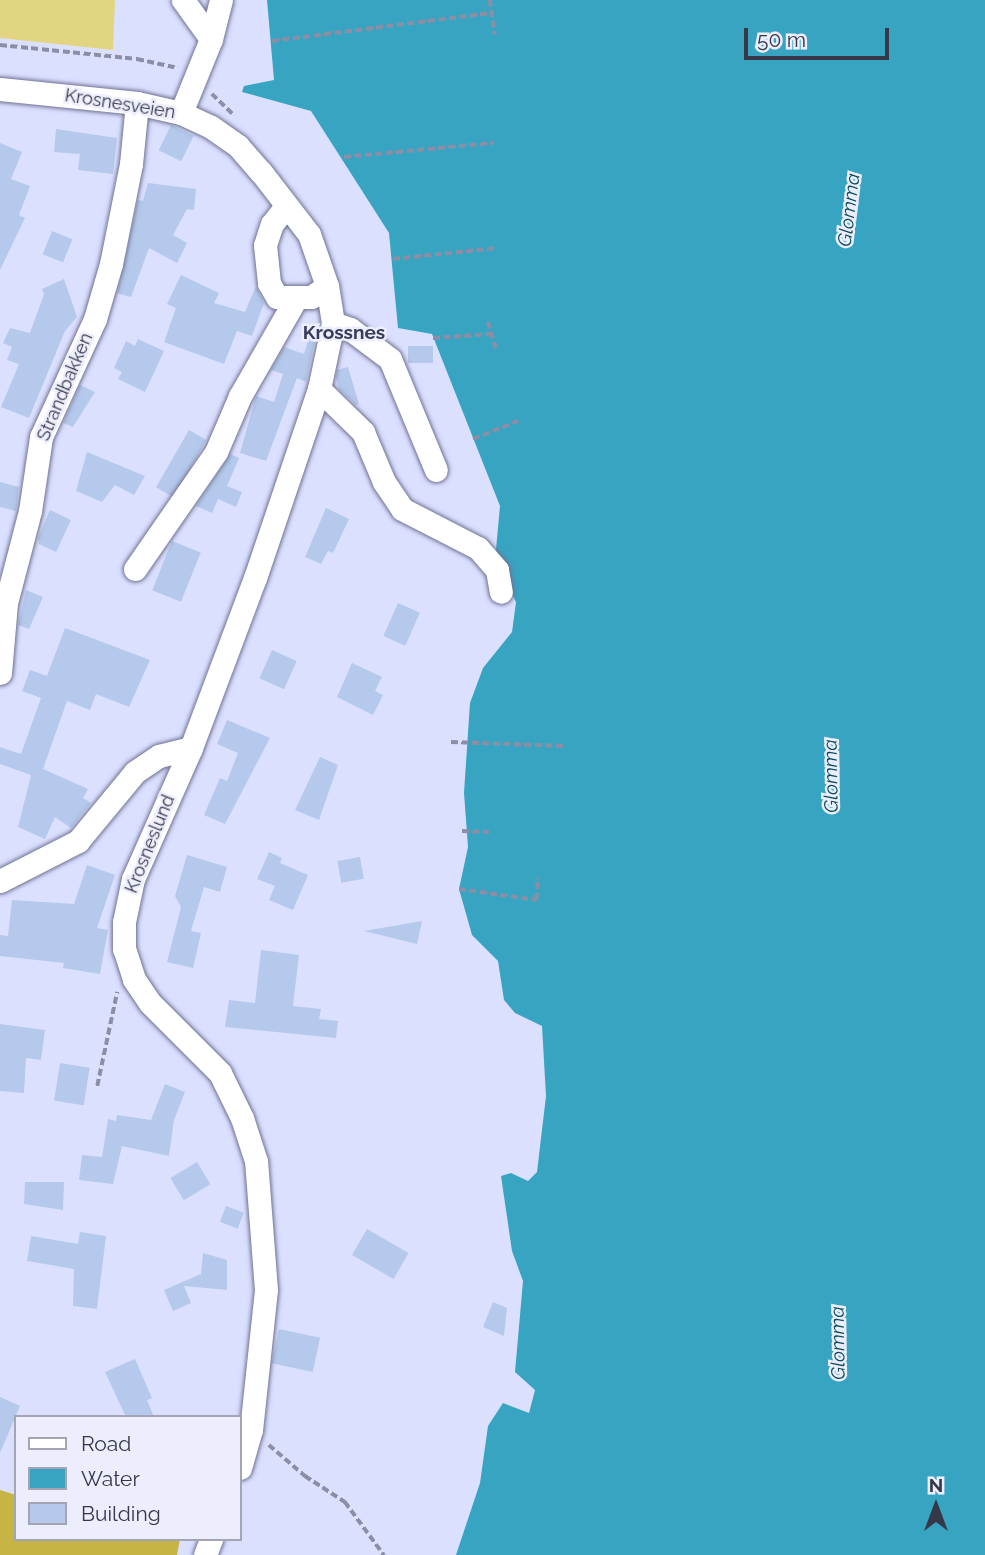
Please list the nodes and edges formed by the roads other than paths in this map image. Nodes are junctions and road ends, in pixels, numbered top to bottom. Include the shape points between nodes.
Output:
1 (183, 0) edge
2 (221, 0) edge
3 (211, 39) junction
4 (0, 89) edge
5 (137, 103) junction
6 (181, 113) junction
7 (286, 206) junction
8 (327, 286) junction
9 (295, 300) junction
10 (333, 323) junction
11 (319, 389) junction
12 (436, 470) dead end
13 (135, 569) dead end
14 (501, 592) dead end
15 (0, 673) edge
16 (191, 748) junction
17 (0, 881) edge
18 (242, 1461) edge

1 - 3 street
2 - 3 street
3 - 6 street
4 - 5 street, Krosnesveien
5 - 6 street, Krosnesveien
5 - 15 street, Strandbakken via 131,164 111,264 95,319 46,426 36,461 30,511 8,592
6 - 7 street, Krosnesveien via 238,146
7 - 8 street, Krosnesveien via 309,234
7 - 9 street via 272,224 265,266 277,297
8 - 9 street via 311,298
8 - 10 street, Krosneslund
9 - 13 street via 240,396 216,452
10 - 11 street, Krosneslund
10 - 12 street via 390,359
11 - 14 street via 363,432 384,482 402,509 478,548 497,570
11 - 16 street, Krosneslund
16 - 17 street via 180,747 141,767 78,841
16 - 18 street, Krosneslund via 127,902 124,949 134,979 150,1003 220,1073 254,1152 266,1290 251,1430

